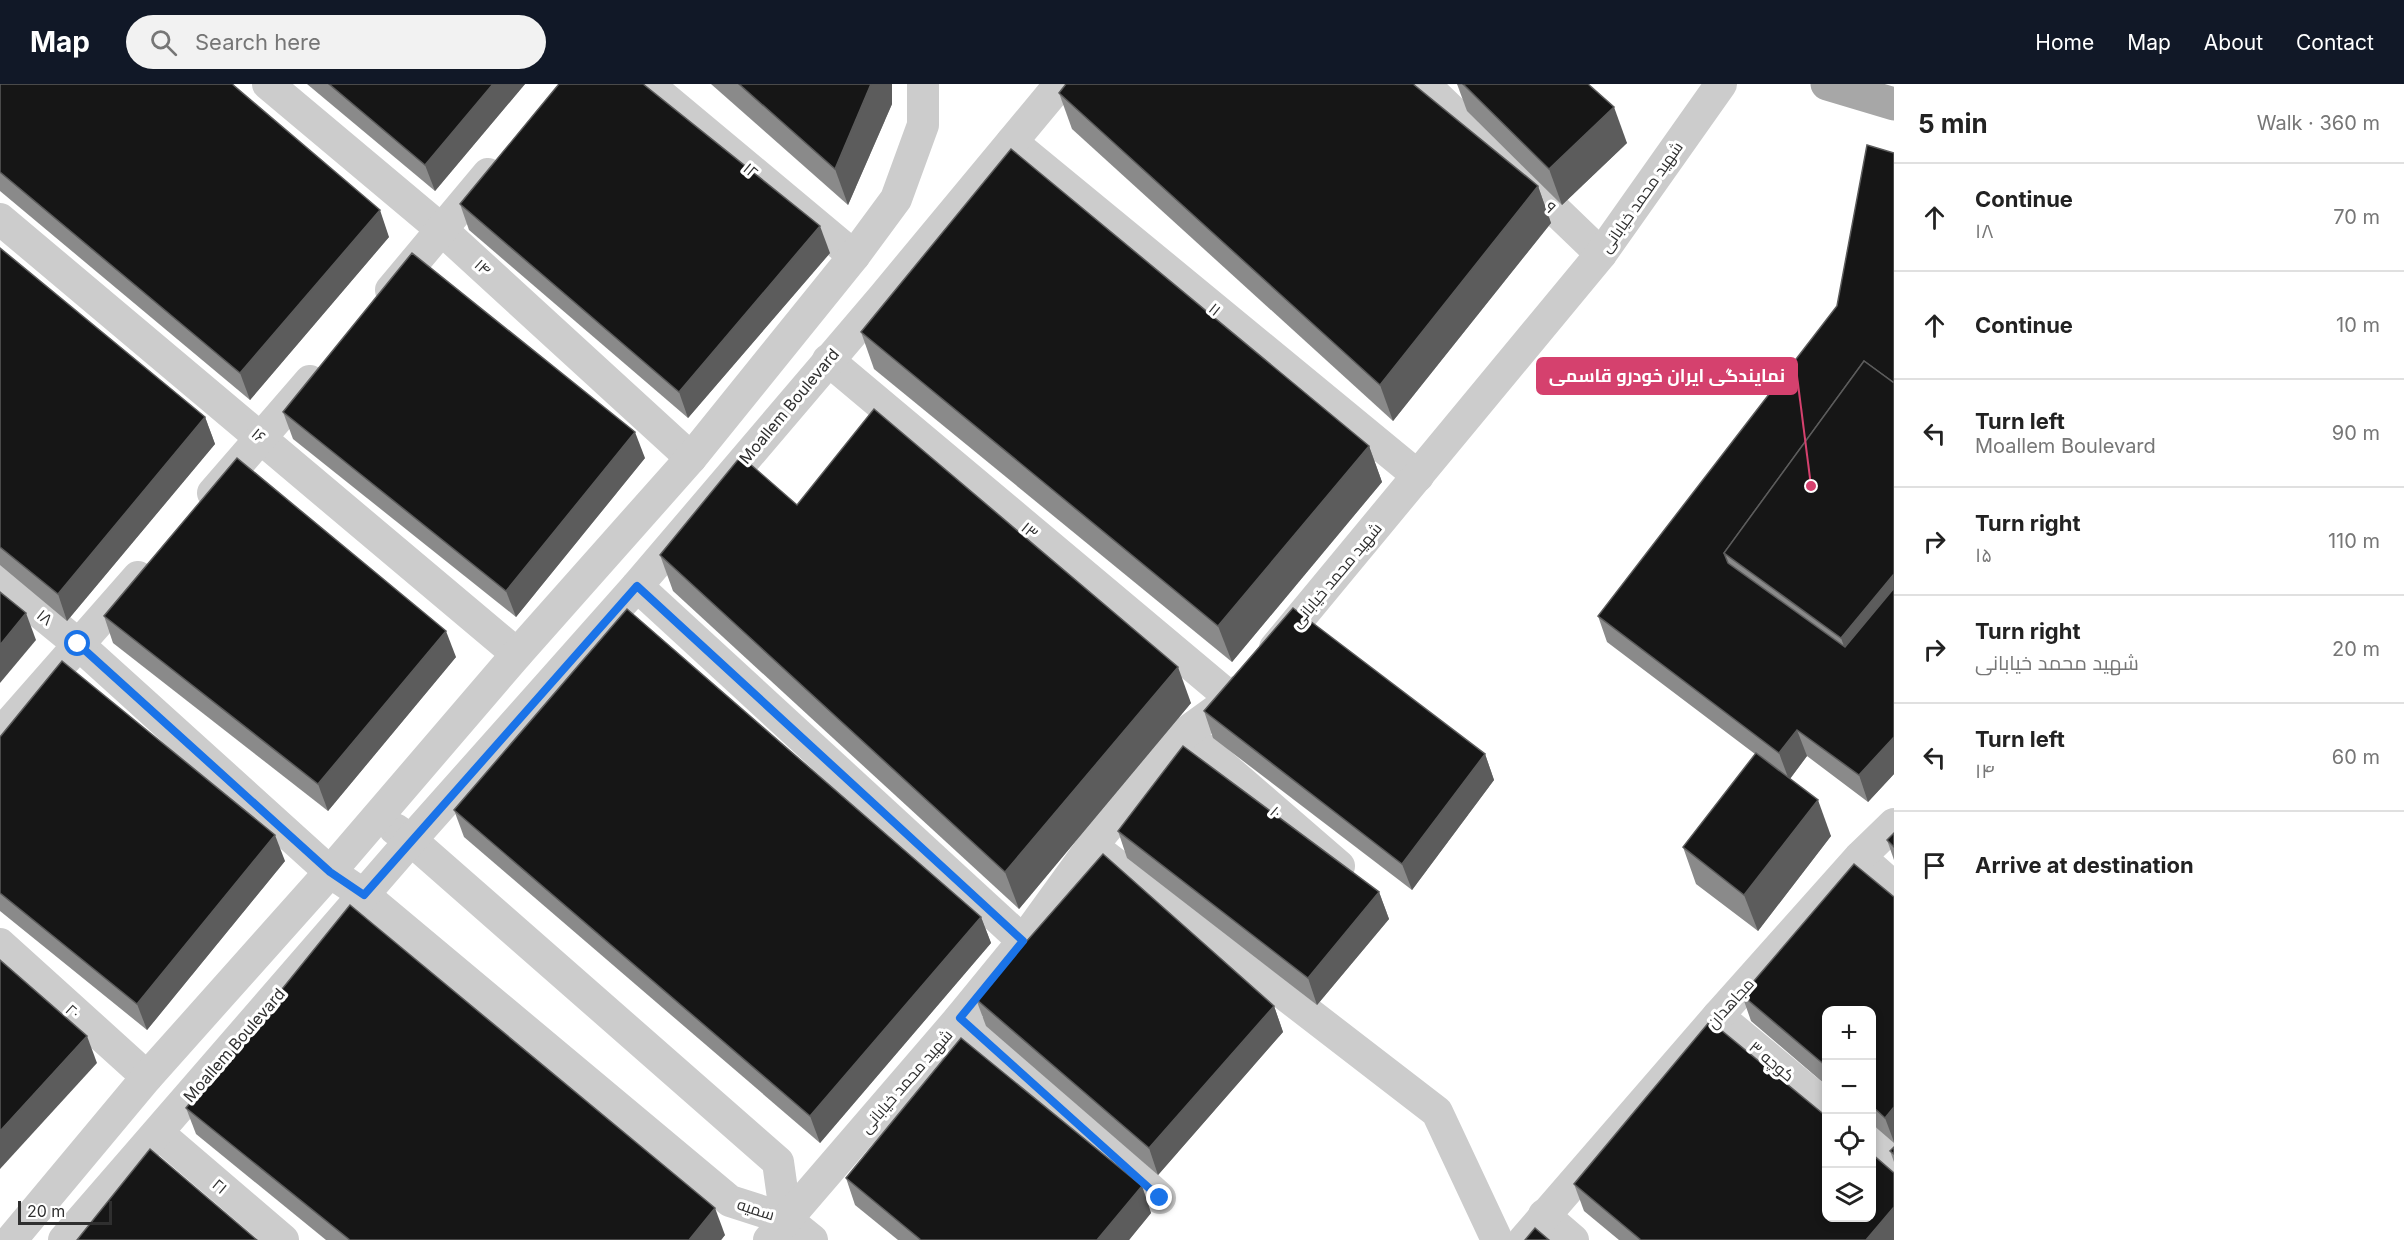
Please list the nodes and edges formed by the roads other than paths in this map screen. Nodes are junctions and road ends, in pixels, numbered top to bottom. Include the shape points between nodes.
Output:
1 (268, 84) edge
2 (648, 84) edge
3 (923, 84) edge
4 (1060, 84) edge
5 (1424, 84) edge
6 (1721, 84) edge
7 (1827, 84) edge
8 (1894, 104) edge
9 (1012, 142) junction
10 (510, 148) edge
11 (0, 219) edge
12 (442, 230) junction
13 (1601, 254) junction
14 (854, 256) junction
15 (372, 311) edge
16 (332, 356) edge
17 (828, 360) junction
18 (261, 437) junction
19 (691, 458) junction
20 (1418, 476) junction
21 (193, 515) edge
22 (155, 558) edge
23 (0, 580) edge
24 (637, 586) junction
25 (78, 644) junction
26 (517, 654) junction
27 (1233, 699) junction
28 (1185, 733) junction
29 (0, 734) edge
30 (378, 816) junction
31 (1894, 824) edge
32 (411, 840) junction
33 (1092, 846) junction
34 (1860, 857) junction
35 (330, 872) junction
36 (1358, 883) edge
37 (1894, 887) edge
38 (364, 895) junction
39 (1023, 941) junction
40 (0, 944) edge
41 (1718, 1016) junction
42 (960, 1018) junction
43 (147, 1077) junction
44 (1822, 1102) edge
45 (158, 1133) junction
46 (1160, 1198) dead end
47 (1544, 1215) junction
48 (777, 1230) edge
49 (11, 1240) edge
50 (64, 1240) edge
51 (283, 1240) edge
52 (812, 1240) edge
53 (1497, 1240) edge
54 (1524, 1240) edge
55 (1573, 1240) edge

1 - 12 street, ۱۴
2 - 14 street, ۱۲
3 - 14 street via 923,125 896,199
4 - 9 street, Moallem Boulevard
5 - 13 street, ۹
6 - 13 street, شهید محمد خیابانی
7 - 8 main road
9 - 17 street, Moallem Boulevard
9 - 20 street, ۱۱
10 - 12 street
11 - 18 street, ۱۶
12 - 15 street
12 - 19 street, ۱۴
13 - 20 street, شهید محمد خیابانی
14 - 19 street
16 - 18 street
17 - 24 street, Moallem Boulevard
17 - 27 street, ۱۳
18 - 21 street
18 - 26 street, ۱۶
19 - 26 street
20 - 27 street, شهید محمد خیابانی
22 - 25 street
23 - 25 street, ۱۸
24 - 32 street, Moallem Boulevard
24 - 39 street
25 - 29 street
25 - 35 street, ۱۸
26 - 30 street
27 - 28 street, شهید محمد خیابانی
28 - 33 street, شهید محمد خیابانی
28 - 36 street, ۱۰
30 - 32 street, سمیه
30 - 35 street
31 - 34 street, مجاهدان
32 - 38 street, Moallem Boulevard
32 - 48 street, سمیه via 778,1162
33 - 39 street, شهید محمد خیابانی
33 - 53 street via 1437,1112
34 - 37 street
34 - 41 street, مجاهدان
35 - 38 street, سمیه
35 - 43 street
38 - 45 street, Moallem Boulevard
38 - 48 street, سمیه via 730,1201
39 - 42 street, شهید محمد خیابانی
40 - 43 street, ۲۰
41 - 44 street, کوچه ۳
41 - 47 street, مجاهدان
42 - 46 street
42 - 48 street, شهید محمد خیابانی
43 - 49 street
45 - 50 street, Moallem Boulevard
45 - 51 street, ۲۱
47 - 54 street, مجاهدان
47 - 55 street
48 - 52 street

